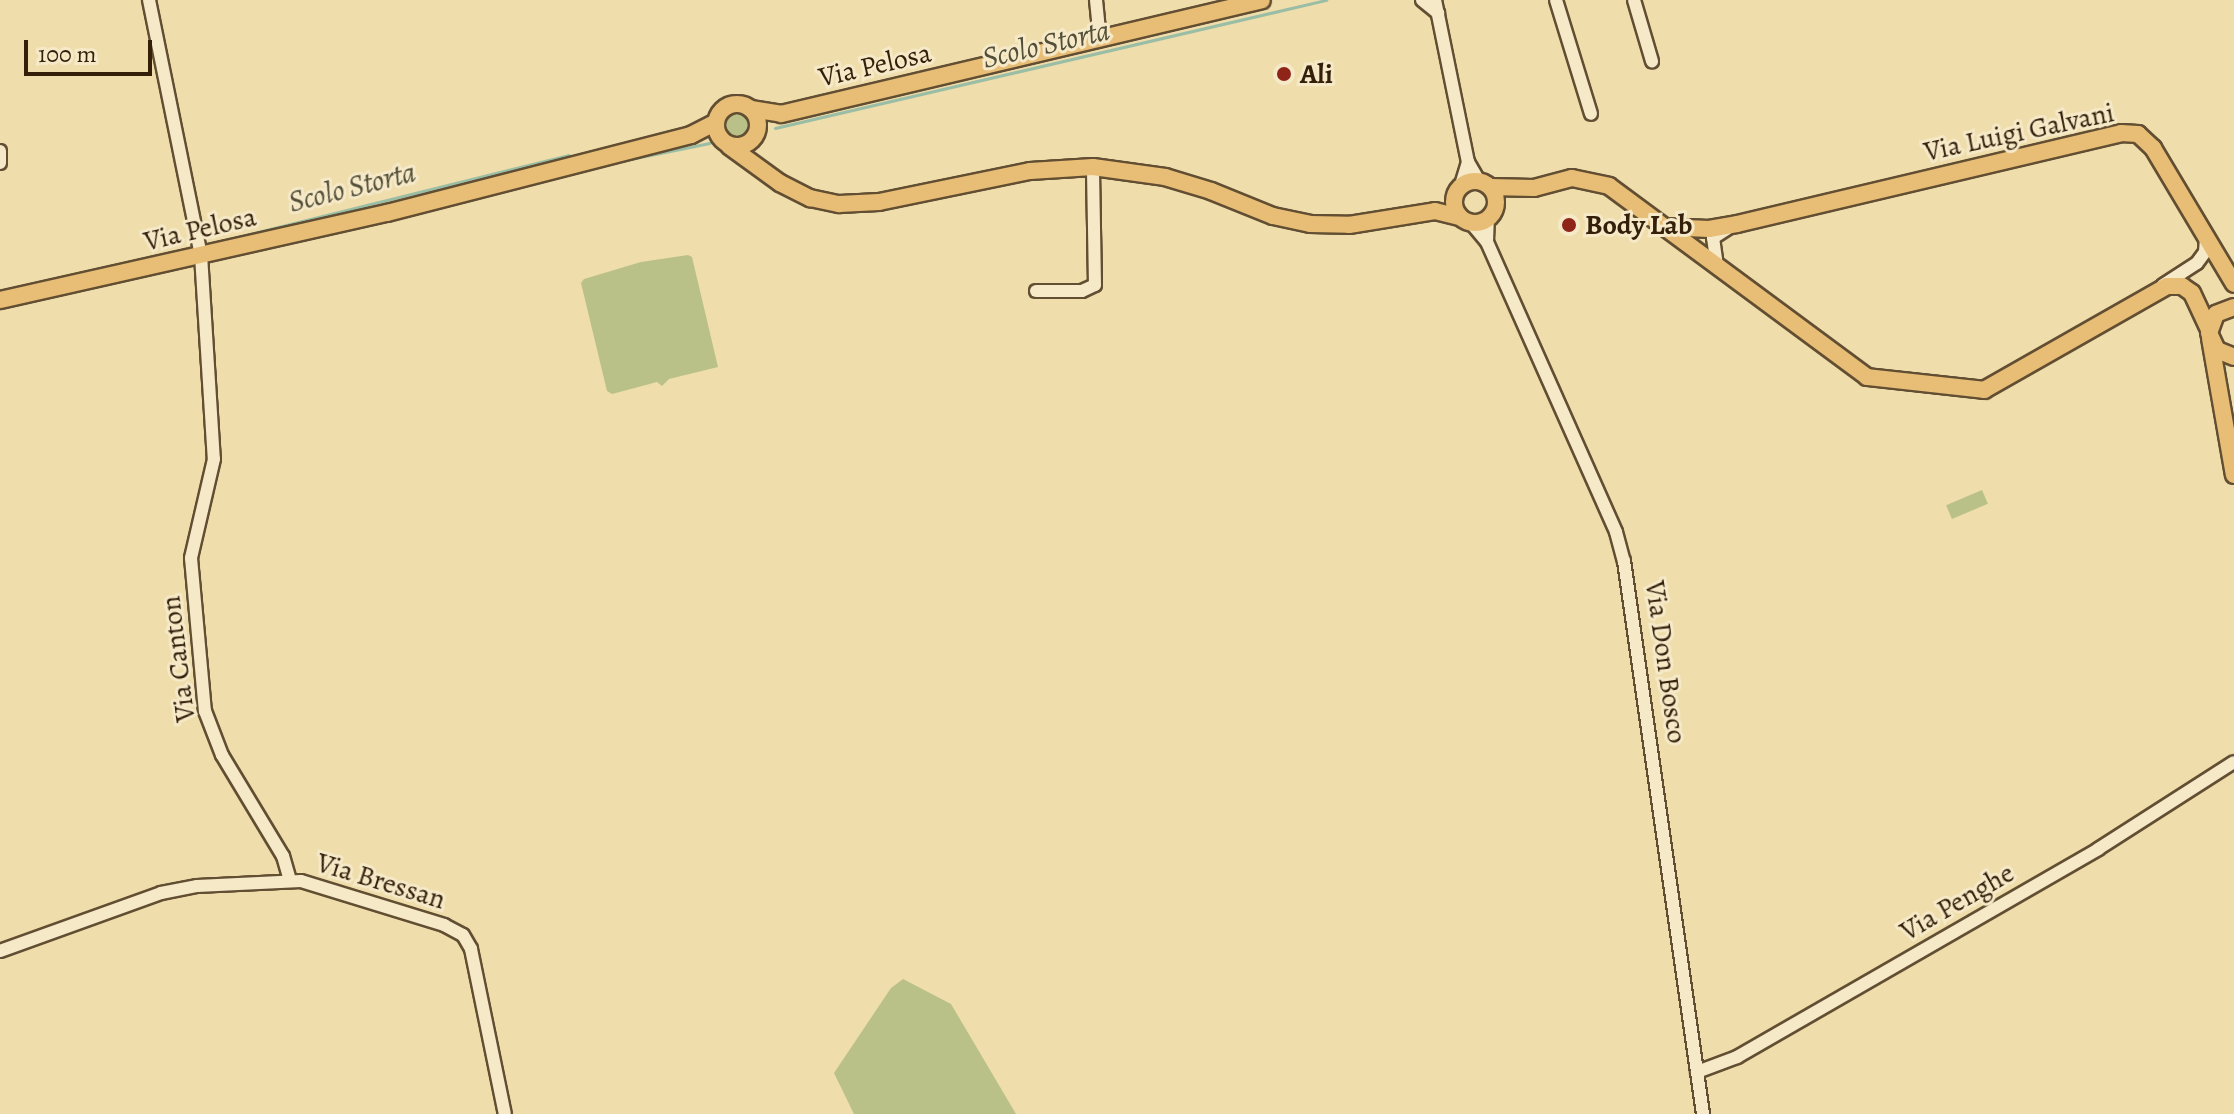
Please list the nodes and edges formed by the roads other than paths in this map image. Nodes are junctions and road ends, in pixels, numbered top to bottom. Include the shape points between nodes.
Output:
1 (149, 0) edge
2 (1096, 0) edge
3 (1262, 0) edge
4 (1422, 0) edge
5 (1556, 0) edge
6 (1634, 0) edge
7 (1437, 6) edge
8 (1100, 40) junction
9 (1652, 61) dead end
10 (751, 109) junction
11 (781, 114) junction
12 (1591, 114) dead end
13 (756, 134) junction
14 (721, 135) junction
15 (0, 151) edge
16 (1468, 162) junction
17 (0, 163) edge
18 (1093, 167) junction
19 (766, 173) junction
20 (1485, 184) junction
21 (1524, 189) junction
22 (1458, 192) junction
23 (1435, 211) junction
24 (1492, 211) junction
25 (1465, 220) junction
26 (1737, 224) junction
27 (1664, 227) junction
28 (2206, 239) junction
29 (1487, 242) junction
30 (199, 249) junction
31 (1718, 269) junction
32 (2234, 284) edge
33 (1036, 291) dead end
34 (2154, 291) junction
35 (0, 300) edge
36 (2234, 307) edge
37 (2209, 333) junction
38 (2234, 359) edge
39 (2220, 409) junction
40 (2234, 475) edge
41 (2234, 762) edge
42 (290, 881) junction
43 (0, 951) edge
44 (1697, 1072) junction
45 (505, 1114) edge
46 (1703, 1114) edge

1 - 30 street, Via Canton
2 - 8 street
3 - 8 main road, Via Pelosa
4 - 7 street, Via Don Bosco
5 - 12 street
6 - 9 street
7 - 16 street, Via Don Bosco
8 - 11 main road, Via Pelosa
10 - 11 main road, Via Pelosa
10 - 13 main road
10 - 14 main road, Via Pelosa via 732,104 721,111
11 - 13 main road, Via Pelosa
13 - 14 main road, Via Pelosa via 742,146
13 - 19 main road via 755,152
14 - 19 main road
14 - 30 main road, Via Pelosa via 691,135 387,213
15 - 17 street
16 - 20 street, Via Don Bosco
16 - 22 street, Via Don Bosco
18 - 19 main road via 1030,171 879,202 839,204 810,198
18 - 23 main road via 1165,177 1310,224 1349,225
18 - 33 street via 1095,285 1082,291
20 - 21 main road
20 - 22 main road
20 - 24 main road, Via Don Bosco
21 - 24 main road
21 - 27 main road via 1572,178 1592,181 1609,186
22 - 23 main road
22 - 25 main road, Via Don Bosco
23 - 25 main road
24 - 25 main road
24 - 29 street, Via Don Bosco
25 - 29 street, Via Don Bosco
26 - 27 main road, Via Luigi Galvani
26 - 28 main road, Via Luigi Galvani via 2121,133 2138,134 2153,148
26 - 31 street via 1713,238
27 - 31 main road
28 - 32 main road, Via Luigi Galvani
28 - 34 street via 2197,263
29 - 44 street, Via Don Bosco via 1616,532 1624,561
30 - 35 main road, Via Pelosa
30 - 42 street, Via Canton via 214,451 191,558 202,689 212,736 283,856
31 - 34 main road via 1867,377 1984,390
34 - 37 main road via 2188,289
36 - 37 main road via 2216,314
37 - 38 main road via 2217,350
37 - 39 main road
38 - 39 main road via 2224,379
39 - 40 main road
41 - 44 street, Via Penghe via 2098,849 1737,1057
42 - 43 street via 180,888
42 - 45 street, Via Bressan via 463,935 471,949
44 - 46 street, Via Don Bosco

